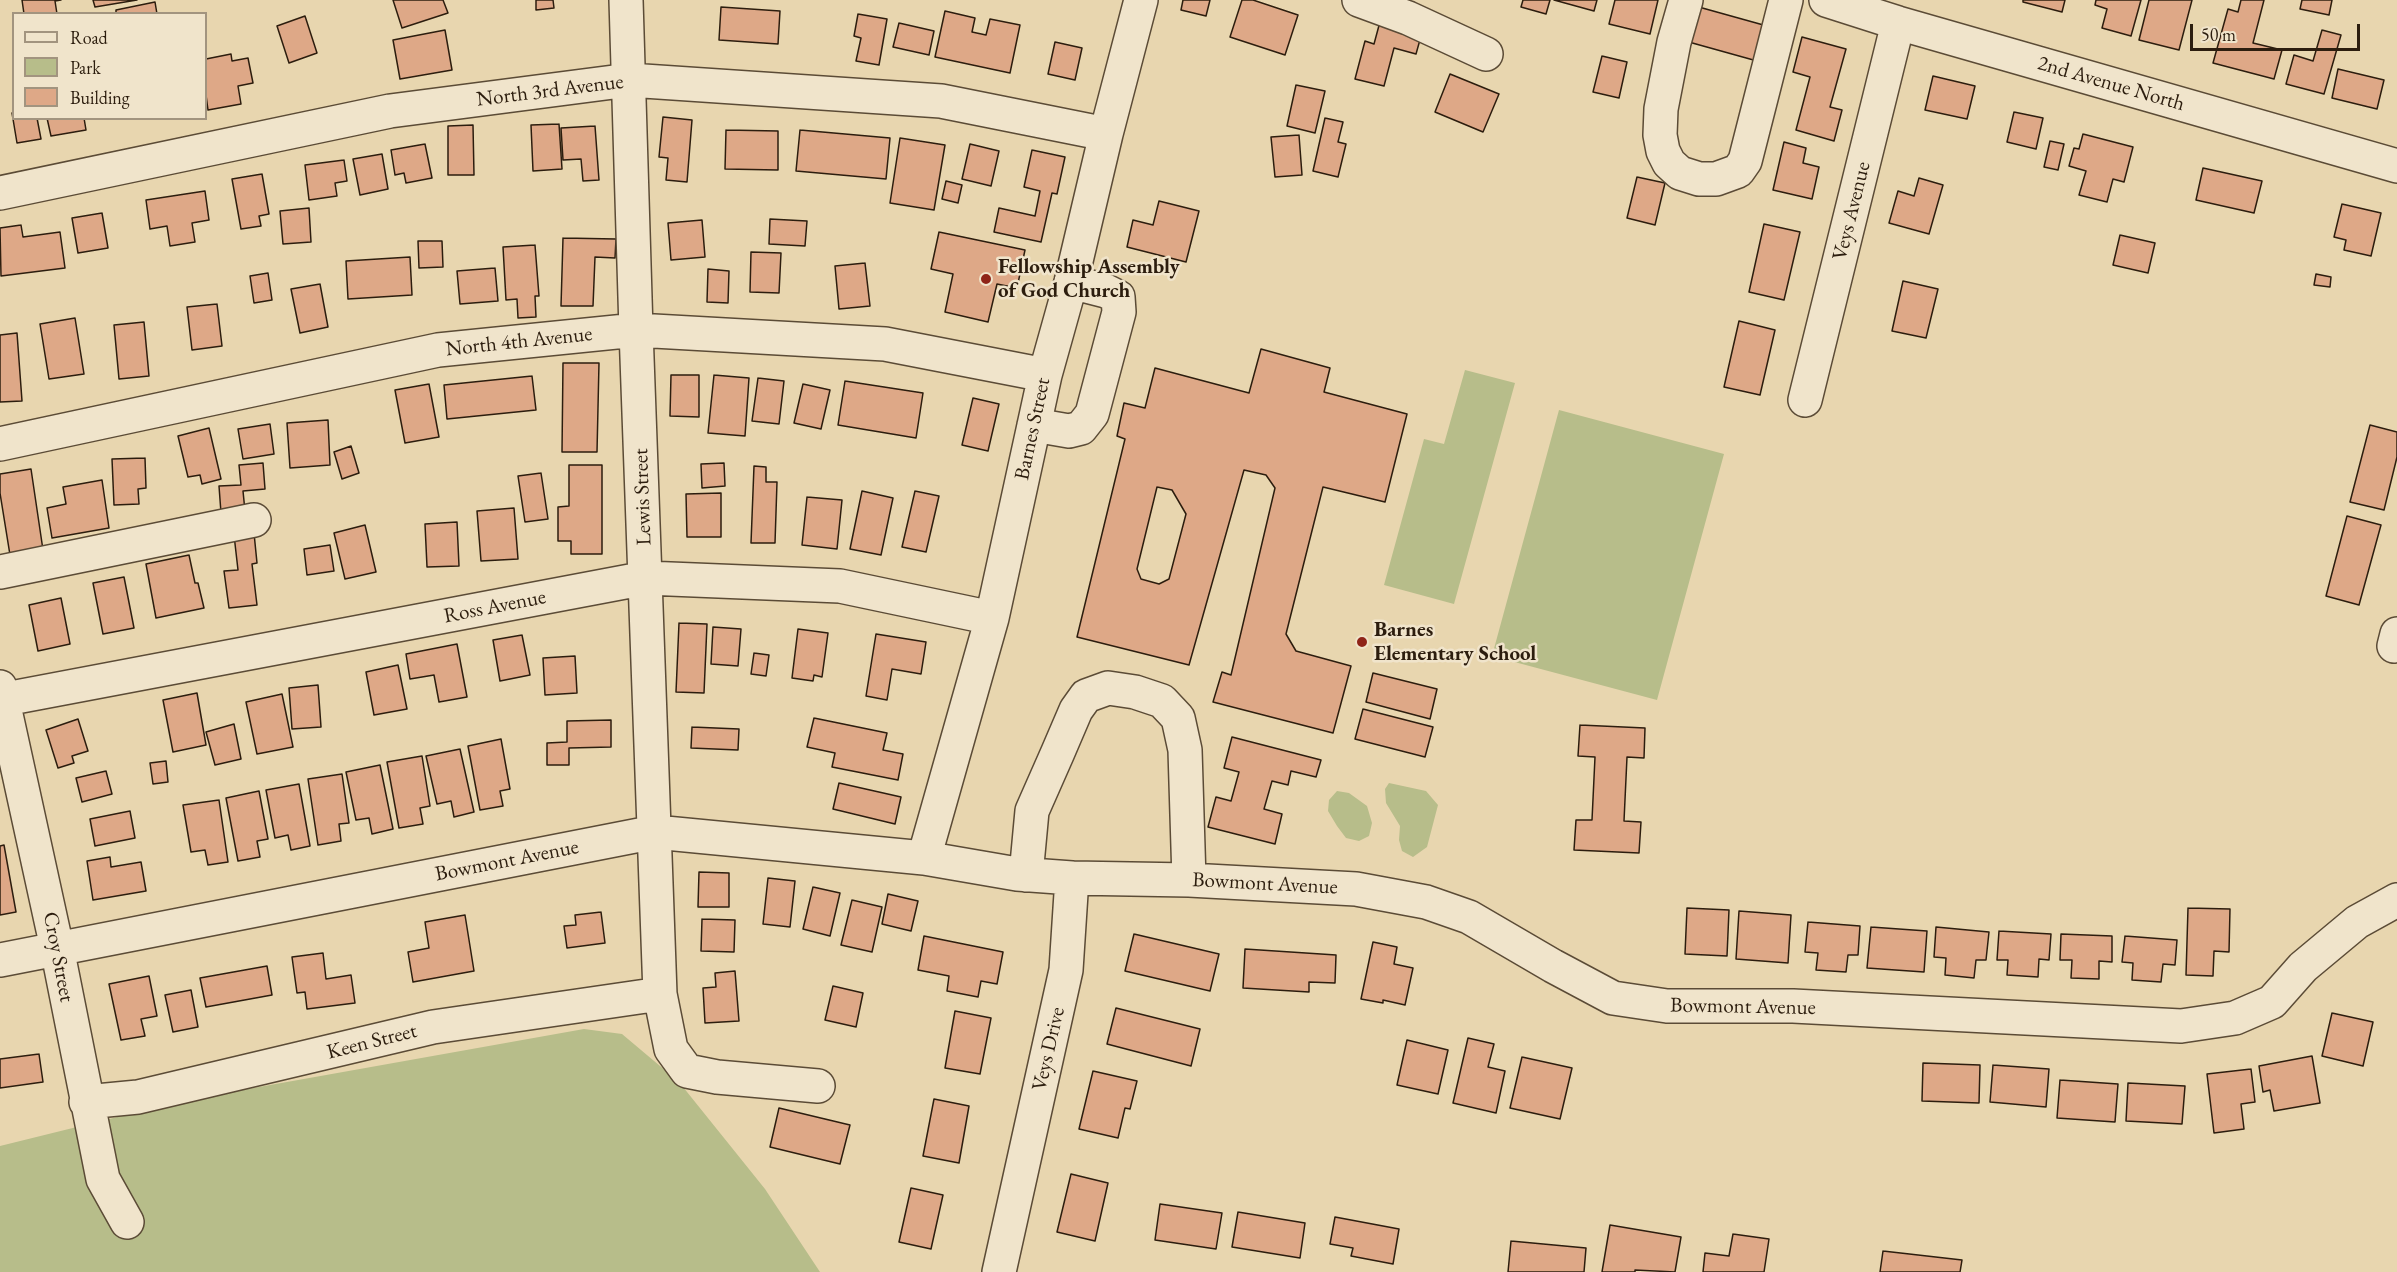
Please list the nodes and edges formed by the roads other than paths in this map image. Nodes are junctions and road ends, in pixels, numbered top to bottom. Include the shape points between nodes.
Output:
1 (626, 0) edge
2 (1141, 0) edge
3 (1359, 0) edge
4 (1686, 0) edge
5 (1786, 0) edge
6 (1826, 0) edge
7 (1898, 23) junction
8 (1486, 54) dead end
9 (629, 81) junction
10 (1106, 134) junction
11 (2397, 166) edge
12 (0, 193) edge
13 (1071, 282) junction
14 (636, 330) junction
15 (1045, 375) junction
16 (1805, 400) dead end
17 (1034, 424) junction
18 (0, 444) edge
19 (254, 520) dead end
20 (0, 572) edge
21 (646, 578) junction
22 (992, 618) junction
23 (1, 696) edge
24 (14, 820) edge
25 (655, 832) junction
26 (924, 858) junction
27 (1022, 874) junction
28 (1072, 878) junction
29 (1190, 880) junction
30 (2397, 900) edge
31 (57, 948) junction
32 (0, 960) edge
33 (660, 994) junction
34 (818, 1086) dead end
35 (86, 1102) junction
36 (127, 1222) dead end
37 (999, 1272) edge

1 - 9 street, Lewis Street
2 - 10 street, Barnes Street
3 - 8 street
4 - 5 street via 1661,109 1660,135 1669,163 1680,173 1716,179 1738,171 1745,161
6 - 7 street, 2nd Avenue North
7 - 11 street, 2nd Avenue North
7 - 16 street, Veys Avenue
9 - 10 street, North 3rd Avenue via 941,101
9 - 12 street, North 3rd Avenue via 390,111
9 - 14 street, Lewis Street
10 - 13 street, Barnes Street
13 - 15 street, Barnes Street
13 - 17 street via 1118,297 1119,312 1092,414 1081,428 1070,431
14 - 15 street, North 4th Avenue via 885,344
14 - 18 street, North 4th Avenue via 438,350
14 - 21 street, Lewis Street
15 - 17 street, Barnes Street
17 - 22 street, Barnes Street
19 - 20 street
21 - 22 street, Ross Avenue via 840,586
21 - 23 street, Ross Avenue
21 - 25 street, Lewis Street
22 - 26 street, Barnes Street
23 - 24 street, Croy Street
24 - 31 street, Croy Street
25 - 26 street, Bowmont Avenue
25 - 31 street, Bowmont Avenue
25 - 33 street, Lewis Street
26 - 27 street, Bowmont Avenue
27 - 28 street
27 - 29 street via 1032,812 1076,710 1086,696 1107,688 1162,701 1179,718 1185,750
28 - 29 street, Bowmont Avenue
28 - 37 street, Veys Drive via 1066,970
29 - 30 street, Bowmont Avenue via 1356,889 1426,902 1469,917 1613,998 1645,1003 1793,1006 2181,1026 2235,1018 2272,1002 2303,967 2357,922
31 - 32 street, Bowmont Avenue
31 - 35 street, Croy Street
33 - 34 street, Lewis Street via 671,1049 687,1071
33 - 35 street, Keen Street via 433,1027 138,1097
35 - 36 street, Croy Street via 103,1179

